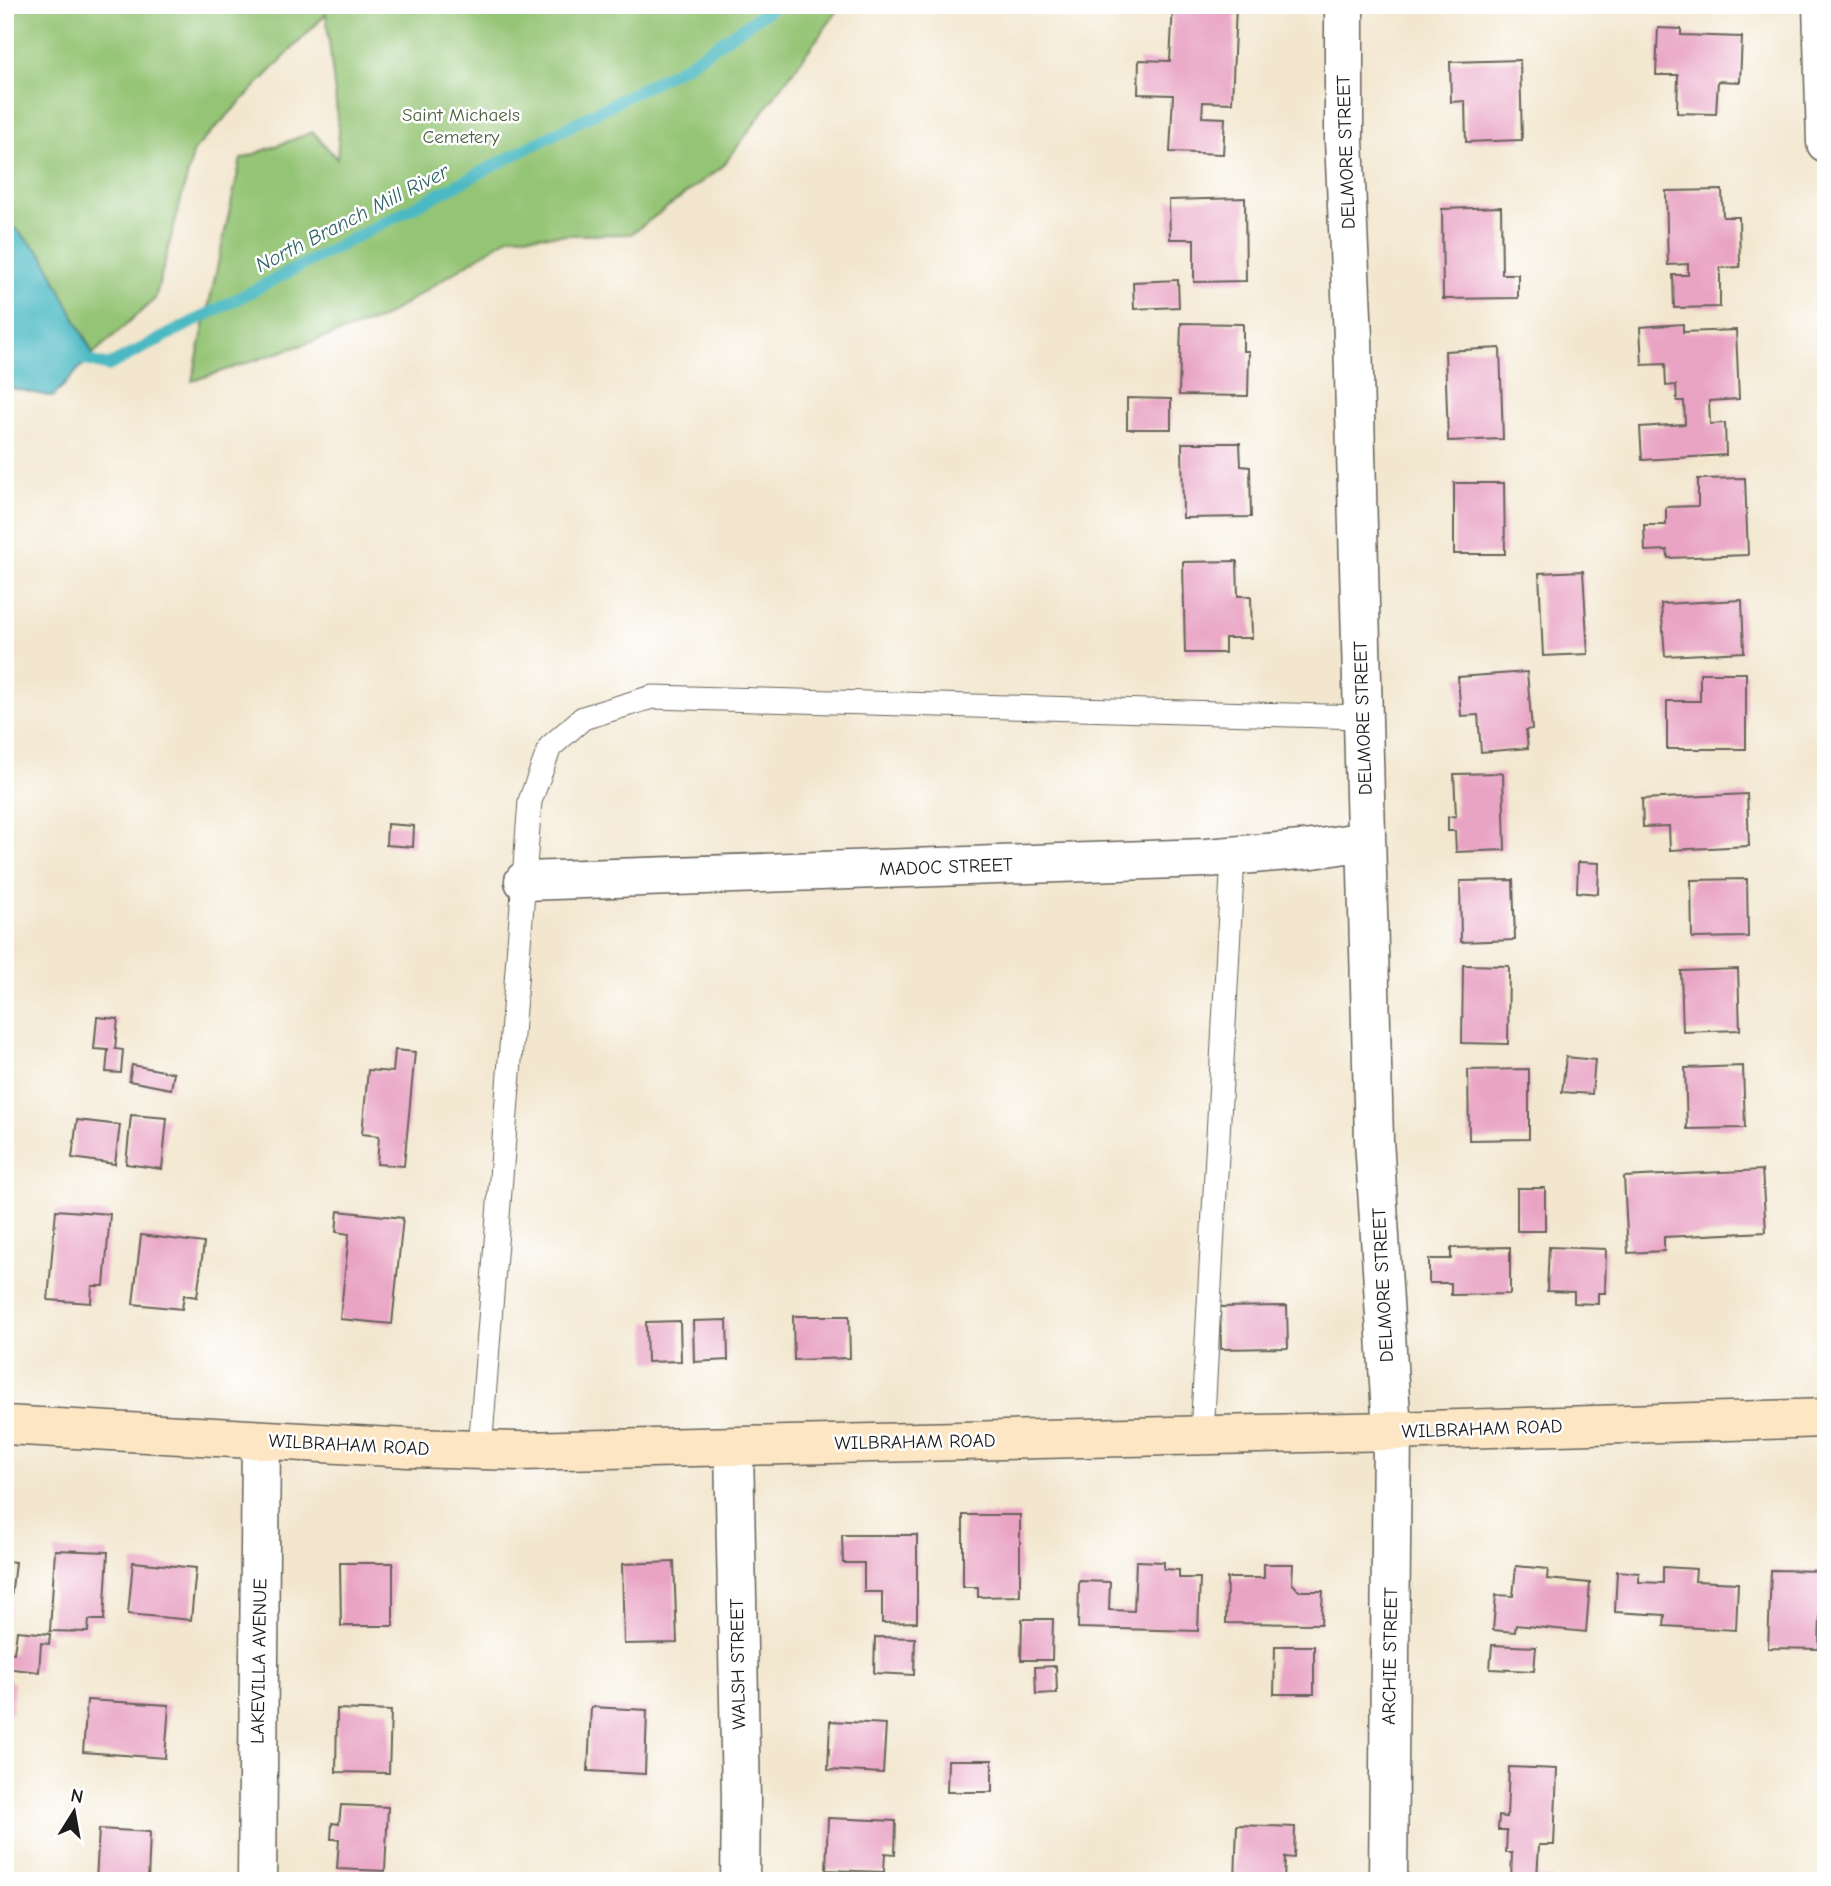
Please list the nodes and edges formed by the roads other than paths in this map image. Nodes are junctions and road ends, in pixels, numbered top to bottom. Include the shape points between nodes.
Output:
1 (1343, 5) edge
2 (1822, 5) edge
3 (1826, 143) edge
4 (1363, 717) junction
5 (1366, 841) junction
6 (1233, 856) junction
7 (524, 881) junction
8 (1826, 1418) edge
9 (5, 1425) edge
10 (1392, 1431) junction
11 (1202, 1435) junction
12 (261, 1440) junction
13 (734, 1447) junction
14 (480, 1450) junction
15 (257, 1881) edge
16 (740, 1881) edge
17 (1388, 1881) edge

1 - 4 street, DELMORE STREET
2 - 3 street
4 - 5 street, DELMORE STREET
4 - 7 lane via 652,697 583,718 550,747 530,801
5 - 6 street, MADOC STREET
5 - 10 street, DELMORE STREET via 1374,1140
6 - 7 street, MADOC STREET
6 - 11 lane
7 - 14 lane
8 - 10 main road, WILBRAHAM ROAD
9 - 12 main road, WILBRAHAM ROAD
10 - 11 main road, WILBRAHAM ROAD
10 - 17 street, ARCHIE STREET
11 - 13 main road, WILBRAHAM ROAD
12 - 14 main road, WILBRAHAM ROAD
12 - 15 street, LAKEVILLA AVENUE
13 - 14 main road, WILBRAHAM ROAD
13 - 16 street, WALSH STREET

